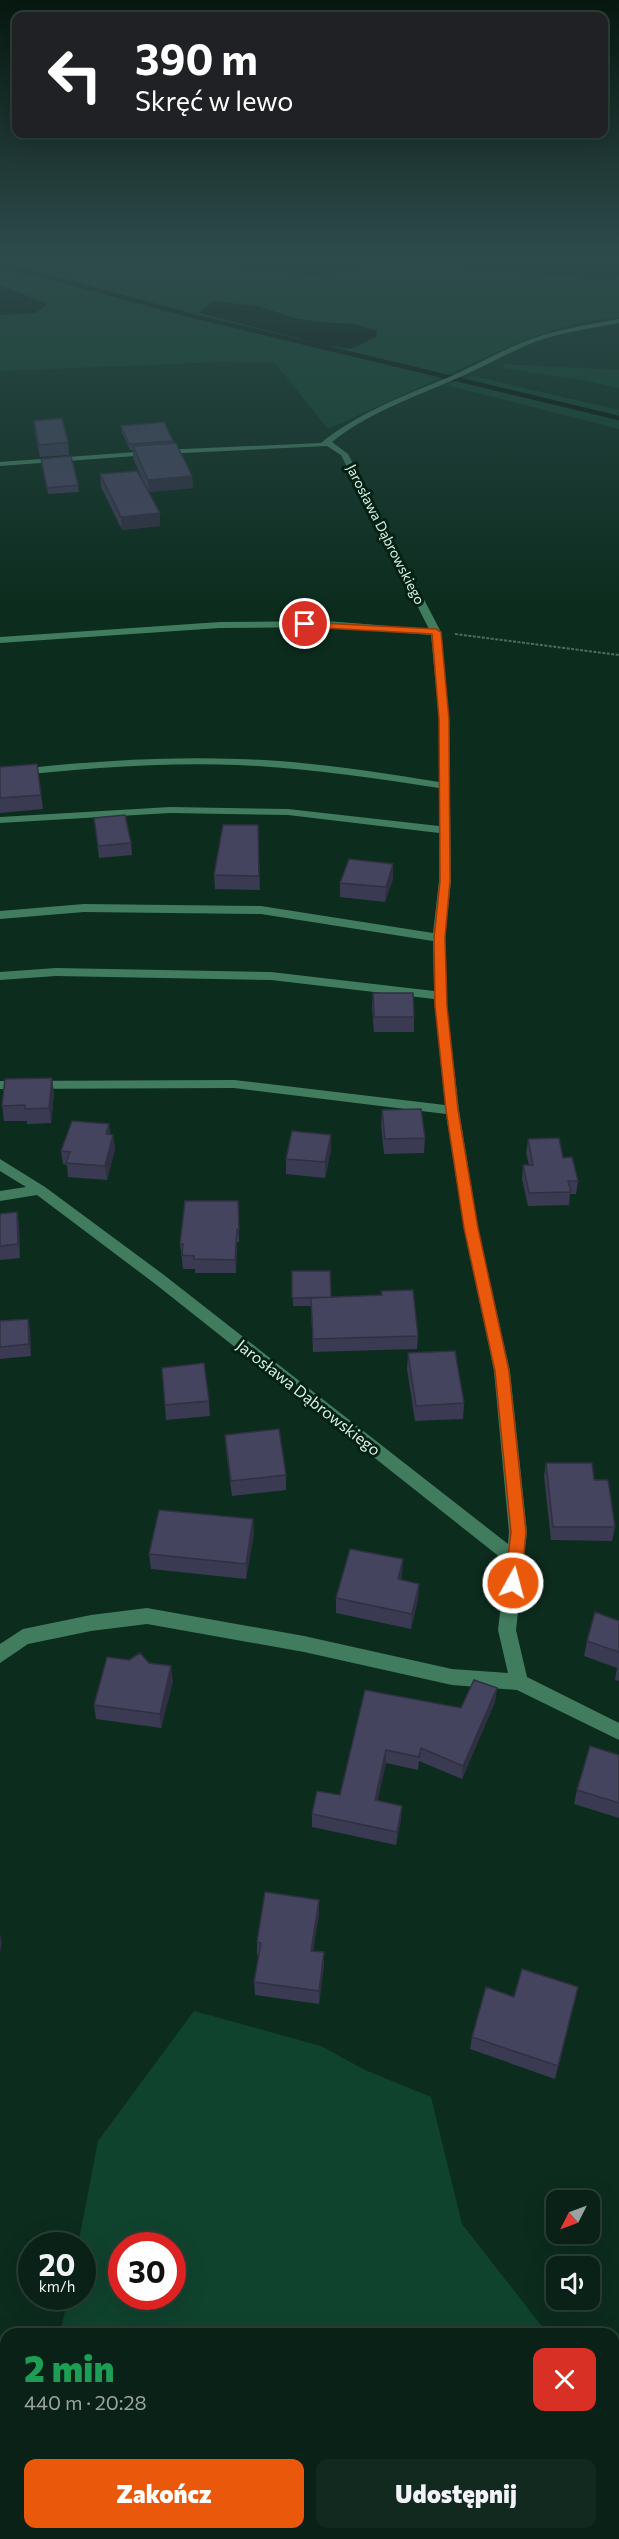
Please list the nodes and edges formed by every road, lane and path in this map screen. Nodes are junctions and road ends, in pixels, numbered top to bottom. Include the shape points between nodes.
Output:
1 (465, 372) edge
2 (328, 443) junction
3 (0, 464) edge
4 (436, 632) junction
5 (0, 640) edge
6 (619, 655) edge
7 (0, 774) edge
8 (444, 786) junction
9 (0, 820) edge
10 (444, 830) junction
11 (0, 915) edge
12 (439, 938) junction
13 (0, 976) edge
14 (441, 996) junction
15 (0, 1085) edge
16 (452, 1110) junction
17 (0, 1164) edge
18 (40, 1190) junction
19 (0, 1196) edge
20 (516, 1560) junction
21 (0, 1655) edge
22 (519, 1682) junction
23 (619, 1731) edge

1 - 2 street via 339,431
2 - 3 street
2 - 4 street, Jarosława Dąbrowskiego via 344,454
4 - 5 street via 326,624 220,626
4 - 6 path
4 - 8 street via 444,719
7 - 8 street via 103,763 260,763 345,770
8 - 10 street
9 - 10 street via 170,810 288,812
10 - 12 street via 445,881
11 - 12 street via 84,908 261,910
12 - 14 street
13 - 14 street via 56,972 271,976
14 - 16 street
15 - 16 street via 234,1084
16 - 20 street via 471,1228 502,1371 518,1532
17 - 18 street, Jarosława Dąbrowskiego
18 - 19 street
18 - 20 street, Jarosława Dąbrowskiego
20 - 22 street via 507,1630
21 - 22 street via 23,1637 147,1616 304,1644 452,1677
22 - 23 street

